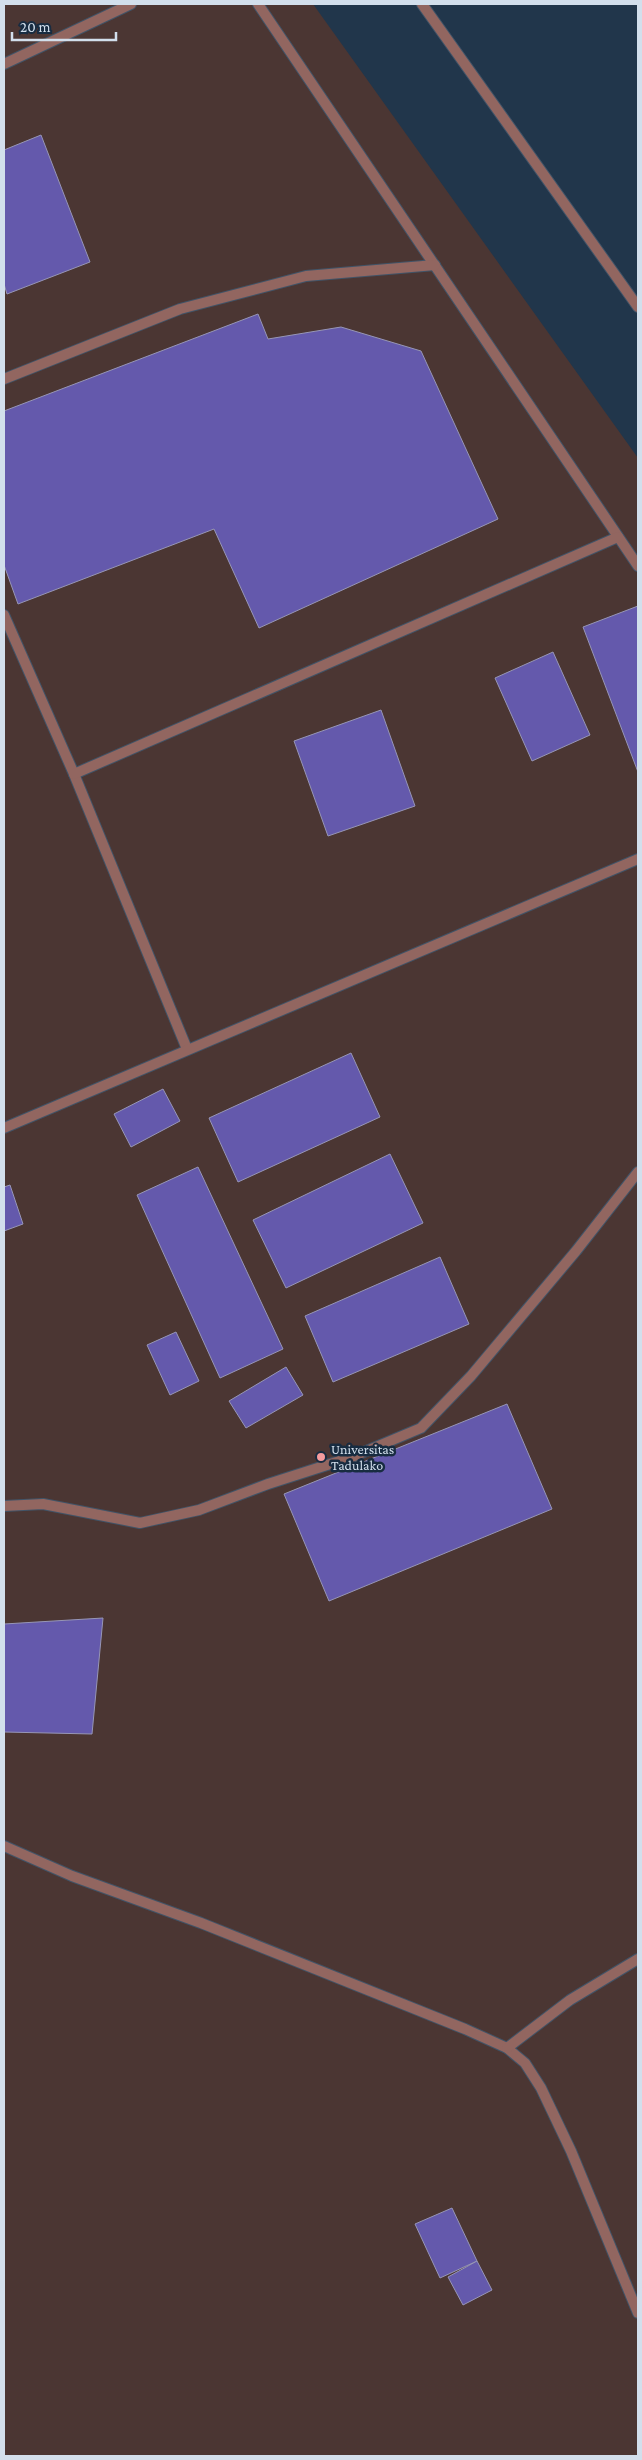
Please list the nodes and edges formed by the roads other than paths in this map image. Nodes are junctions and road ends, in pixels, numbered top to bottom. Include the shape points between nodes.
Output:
1 (131, 4) edge
2 (258, 4) edge
3 (422, 4) edge
4 (4, 64) edge
5 (435, 265) junction
6 (638, 307) edge
7 (4, 379) edge
8 (618, 537) junction
9 (638, 566) edge
10 (4, 615) edge
11 (74, 774) junction
12 (638, 859) edge
13 (187, 1049) junction
14 (4, 1128) edge
15 (638, 1172) edge
16 (4, 1506) edge
17 (4, 1846) edge
18 (638, 1959) edge
19 (508, 2048) junction
20 (638, 2313) edge

1 - 4 street
2 - 5 street
3 - 6 street
5 - 7 street via 306,276 180,309
5 - 8 street
8 - 9 street
8 - 11 street
10 - 11 street
11 - 13 street
12 - 13 street
13 - 14 street
15 - 16 street via 477,1369 421,1428 199,1510 140,1523 43,1504
17 - 19 street via 72,1876 201,1923
18 - 19 street via 570,2000
19 - 20 street via 525,2063 541,2088 571,2151

